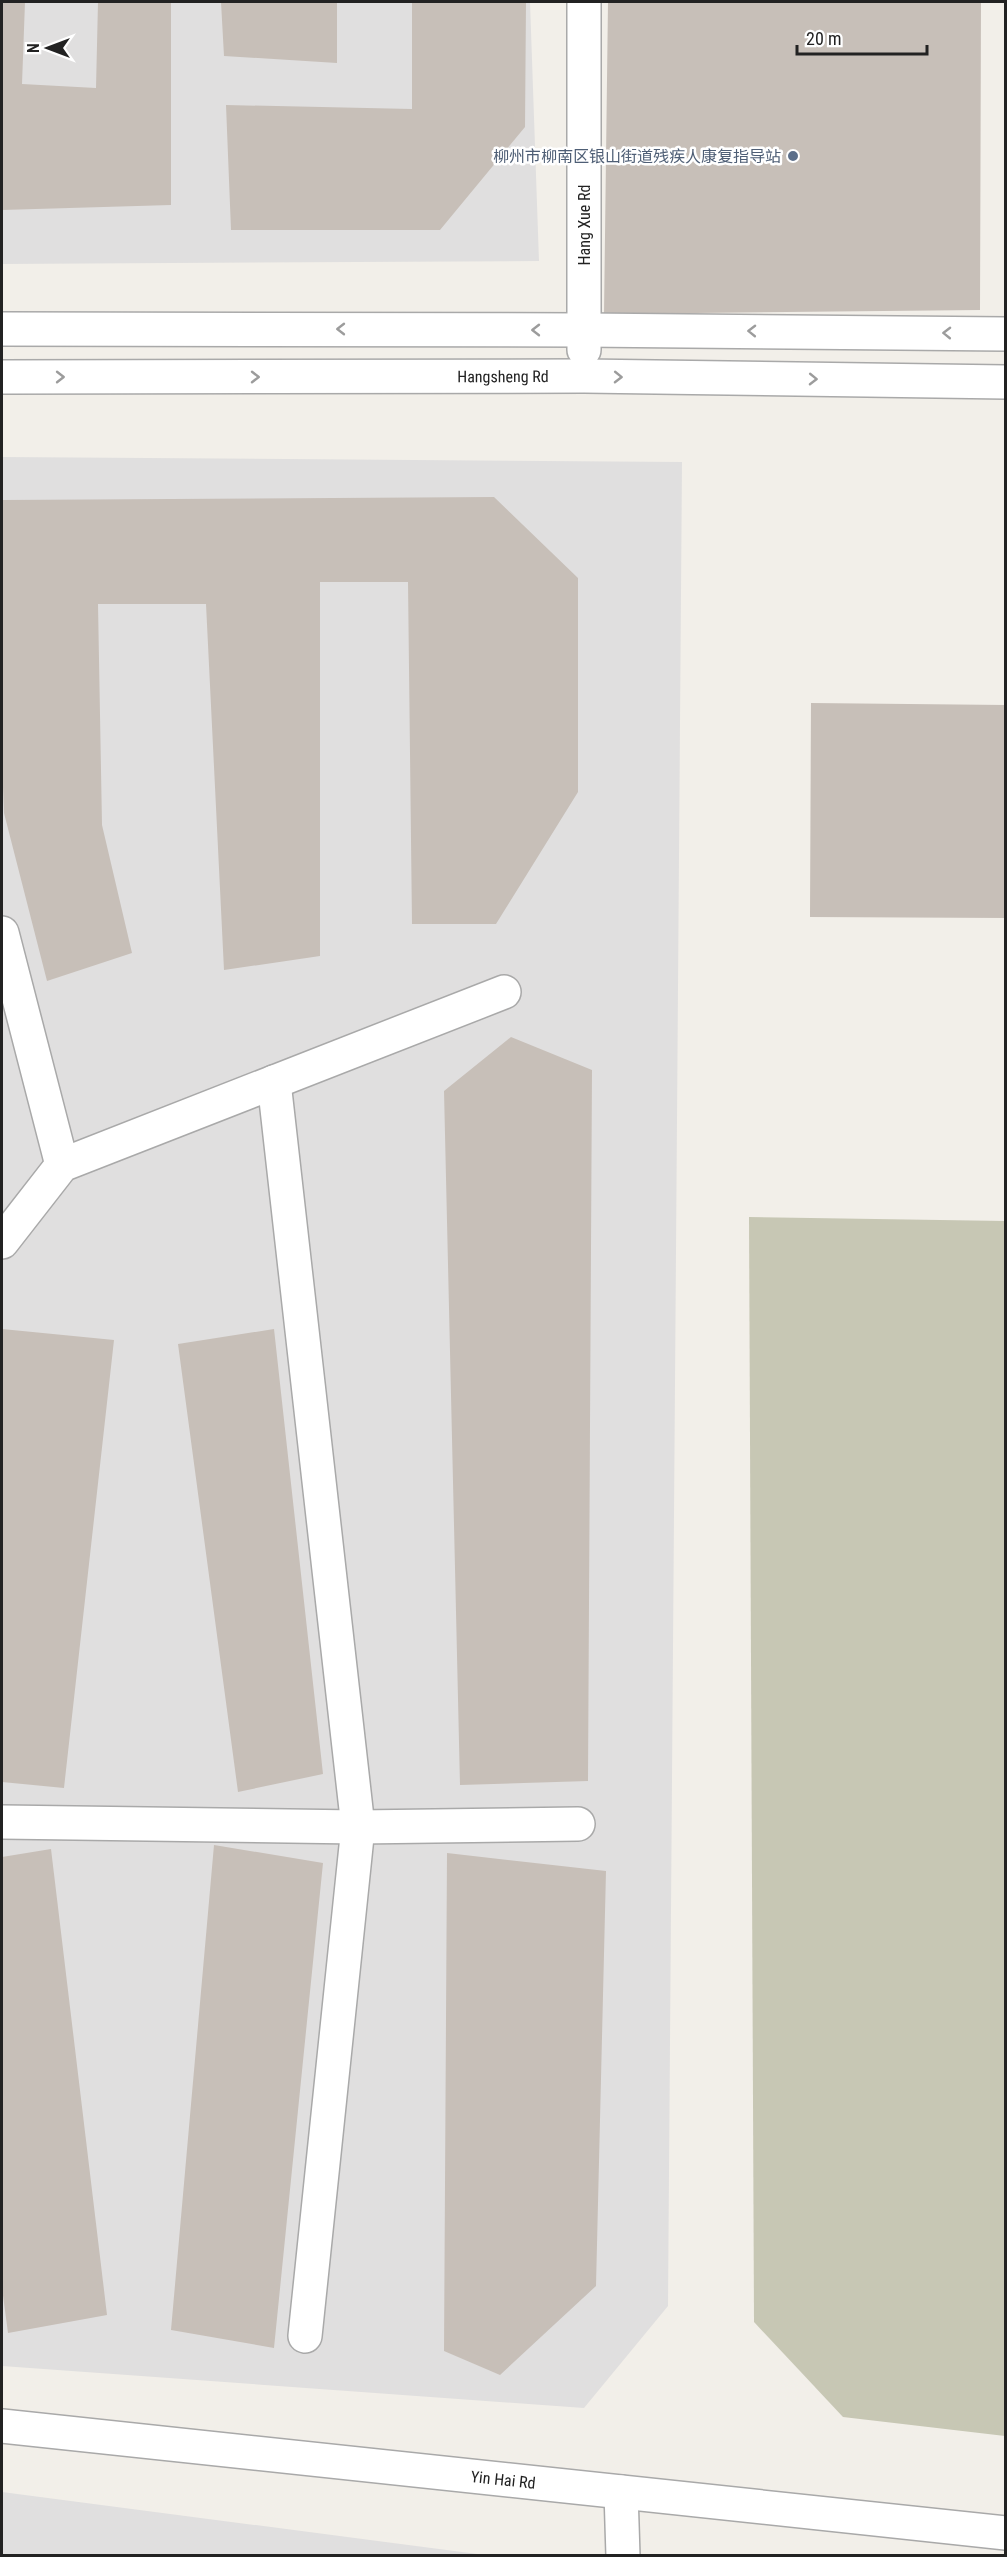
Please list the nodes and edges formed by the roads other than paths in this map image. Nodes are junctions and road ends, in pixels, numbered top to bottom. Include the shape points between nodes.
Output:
1 (584, 2) edge
2 (2, 329) edge
3 (584, 330) junction
4 (1005, 334) edge
5 (584, 376) junction
6 (2, 377) edge
7 (1005, 382) edge
8 (2, 933) edge
9 (504, 992) dead end
10 (274, 1082) junction
11 (62, 1166) junction
12 (2, 1242) edge
13 (2, 1822) edge
14 (578, 1824) dead end
15 (358, 1827) junction
16 (305, 2336) dead end
17 (2, 2426) edge
18 (621, 2492) junction
19 (1005, 2533) edge
20 (623, 2556) edge

1 - 3 street, Hang Xue Rd
3 -> 2 street
4 -> 3 street
3 - 5 street, Hang Xue Rd
6 -> 5 street, Hangsheng Rd
5 -> 7 street, Hangsheng Rd
8 - 11 street
9 - 10 street
10 - 11 street
10 - 15 street
11 - 12 street
13 - 15 street
14 - 15 street
15 - 16 street
17 - 18 street, Yin Hai Rd
18 - 19 street, Yin Hai Rd
18 - 20 street

